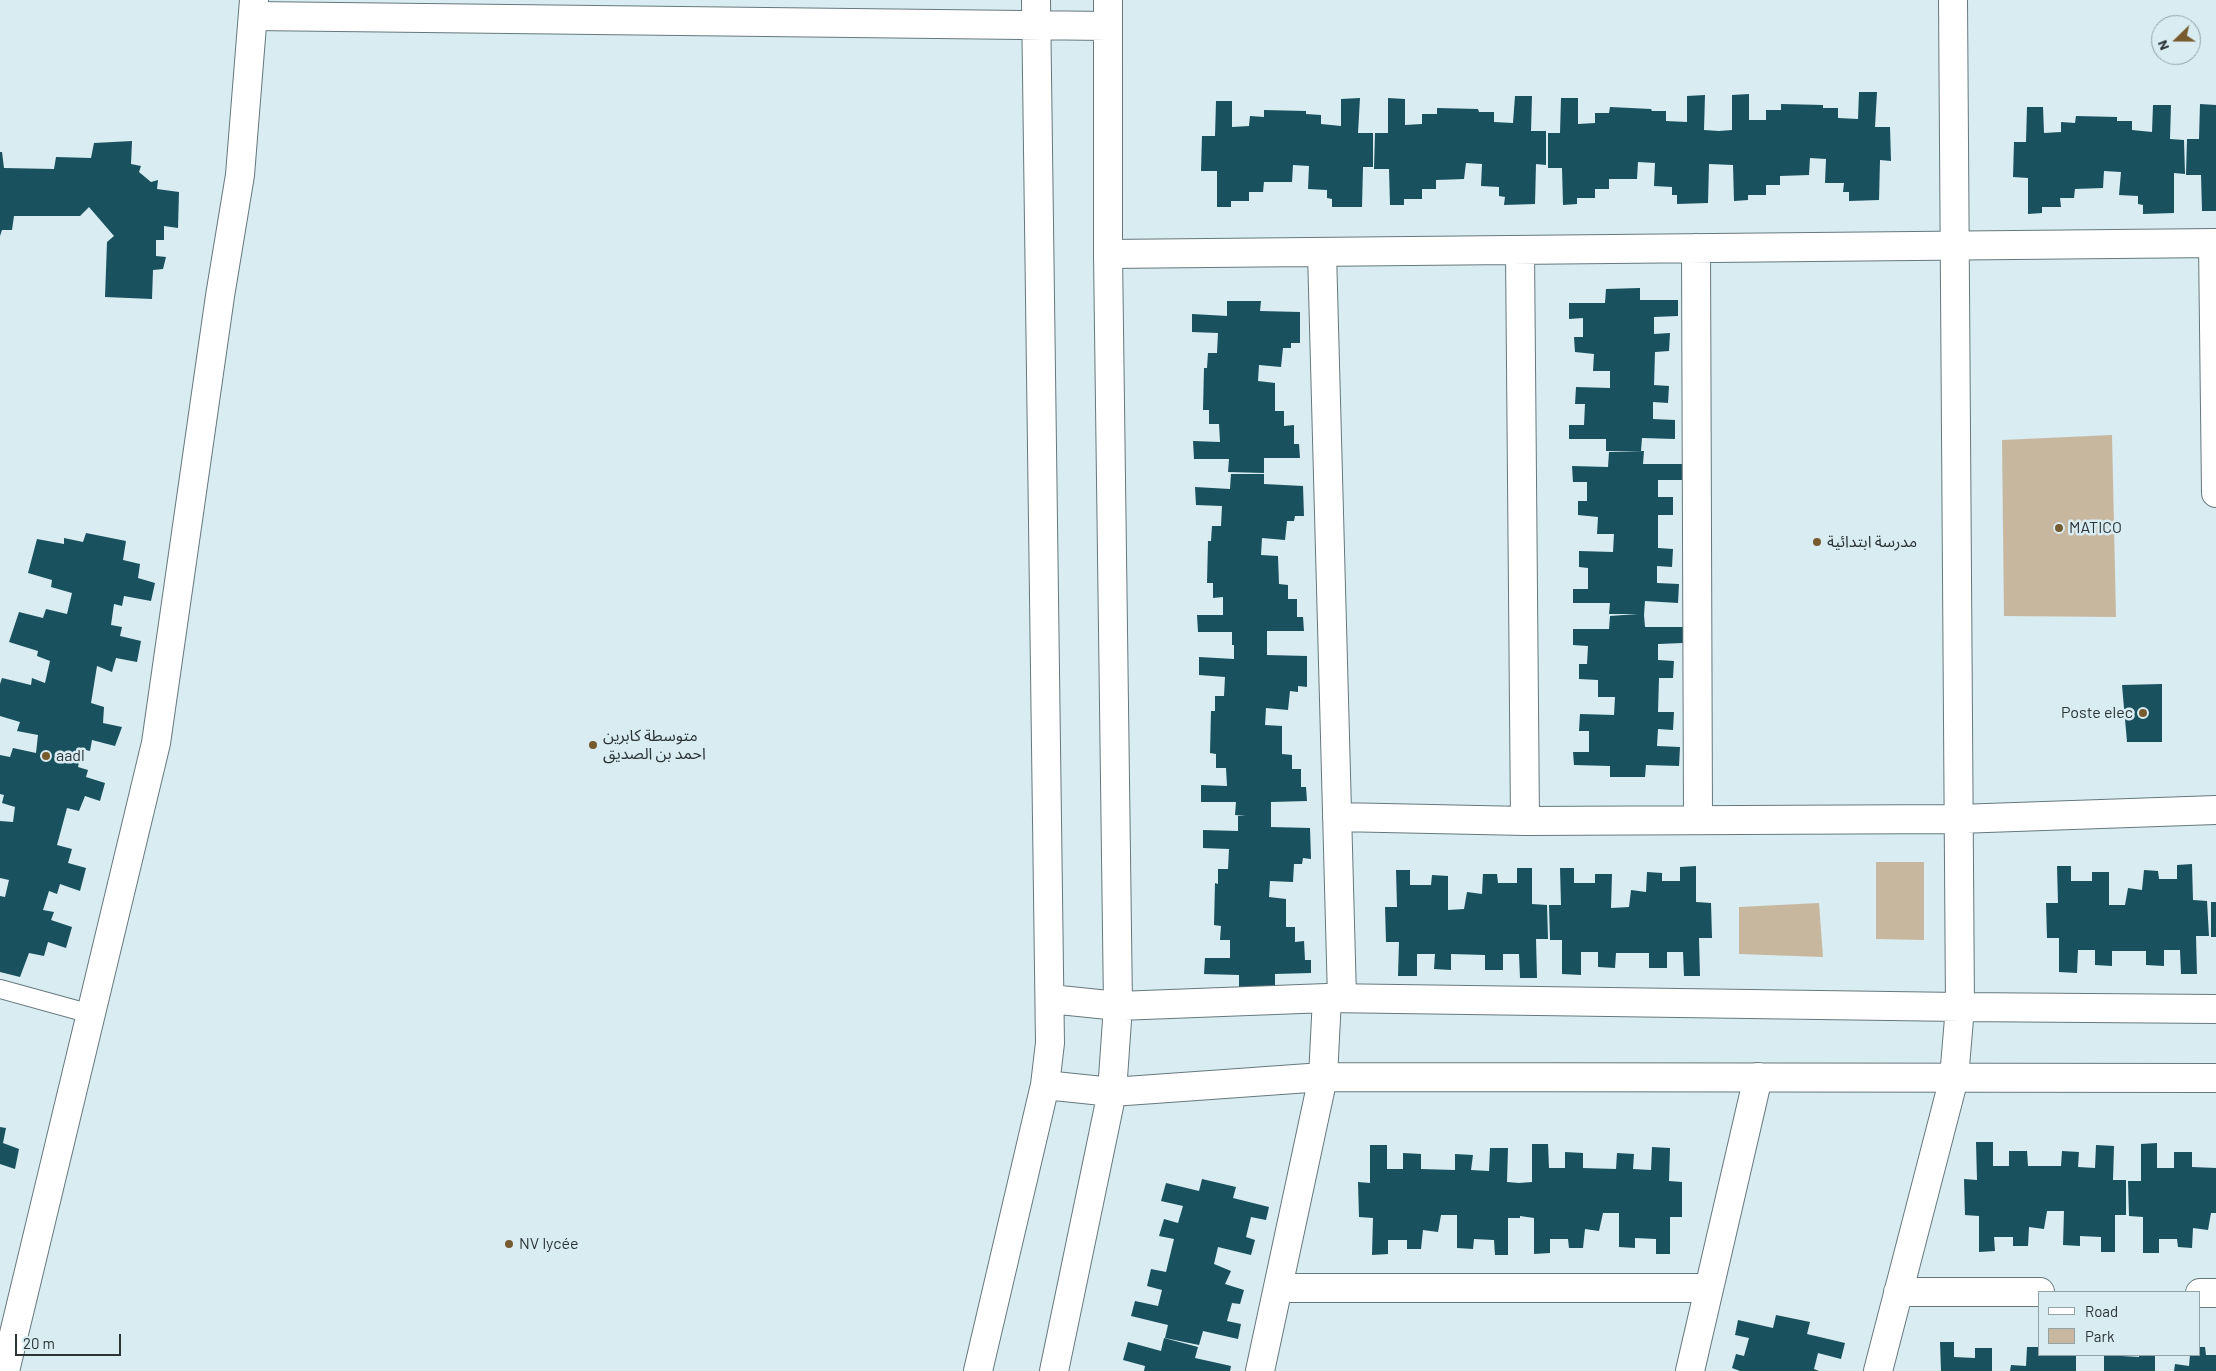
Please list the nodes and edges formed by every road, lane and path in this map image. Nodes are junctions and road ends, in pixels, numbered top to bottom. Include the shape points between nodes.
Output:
1 (1953, 0) edge
2 (254, 8) edge
3 (1037, 13) edge
4 (1108, 13) edge
5 (2214, 242) edge
6 (1955, 245) junction
7 (1696, 248) junction
8 (1520, 250) junction
9 (1322, 252) junction
10 (1108, 254) junction
11 (2216, 493) edge
12 (2216, 810) edge
13 (1337, 817) junction
14 (1958, 819) junction
15 (1698, 820) junction
16 (1525, 821) junction
17 (0, 989) edge
18 (1334, 998) junction
19 (1050, 999) junction
20 (1118, 1006) junction
21 (1960, 1008) junction
22 (2216, 1009) edge
23 (91, 1014) junction
24 (1323, 1077) junction
25 (1758, 1077) junction
26 (1954, 1078) junction
27 (2216, 1078) edge
28 (1045, 1086) junction
29 (1112, 1092) junction
30 (1278, 1288) junction
31 (1709, 1288) junction
32 (1898, 1292) junction
33 (2038, 1292) edge
34 (2201, 1293) edge
35 (2216, 1293) edge
36 (5, 1371) edge
37 (978, 1371) edge
38 (1054, 1371) edge
39 (1260, 1371) edge
40 (1690, 1371) edge
41 (1878, 1371) edge

1 - 6 street
2 - 3 street
2 - 23 street via 240,175 156,743
3 - 4 street
3 - 19 street
4 - 10 street
5 - 6 street
5 - 11 street
6 - 7 street
6 - 14 street
7 - 8 street
7 - 15 street
8 - 9 street
8 - 16 street
9 - 10 street
9 - 13 street
10 - 20 street
12 - 14 street
13 - 16 street
13 - 18 street
14 - 15 street
14 - 21 street
15 - 16 street
17 - 23 lane
18 - 20 street
18 - 21 street
18 - 24 street
19 - 20 street
19 - 28 street via 1050,1043
20 - 29 street
21 - 22 street
21 - 26 street
23 - 36 street
24 - 25 street
24 - 29 street
24 - 30 street
25 - 26 street
25 - 31 street
26 - 27 street
26 - 32 street
28 - 29 street
28 - 37 street
29 - 38 street
30 - 31 street
30 - 39 street
31 - 40 street
32 - 33 street
32 - 41 street
34 - 35 street

